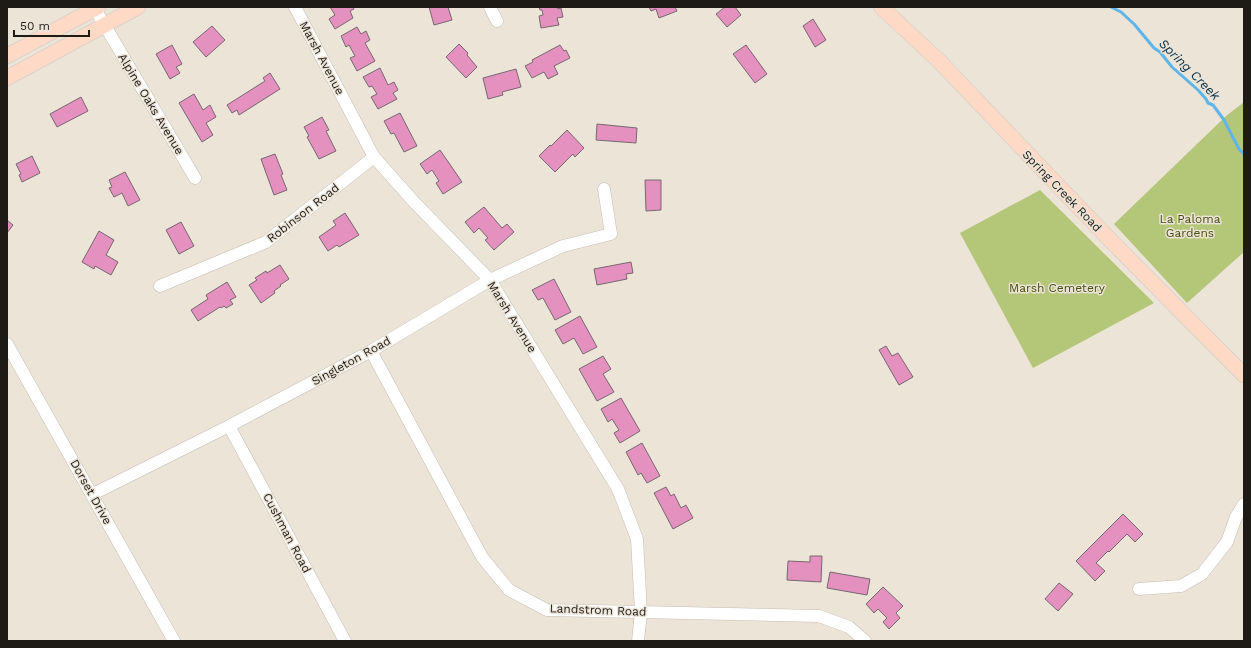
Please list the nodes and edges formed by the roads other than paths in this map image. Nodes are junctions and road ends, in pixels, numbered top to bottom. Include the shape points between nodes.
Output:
1 (138, 7) edge
2 (295, 7) edge
3 (490, 7) edge
4 (881, 7) edge
5 (96, 8) edge
6 (497, 21) dead end
7 (105, 25) junction
8 (7, 56) edge
9 (7, 78) edge
10 (374, 157) junction
11 (195, 178) dead end
12 (604, 189) dead end
13 (490, 280) junction
14 (160, 286) dead end
15 (7, 344) edge
16 (371, 352) junction
17 (1244, 375) edge
18 (229, 426) junction
19 (93, 494) junction
20 (1244, 504) edge
21 (1139, 589) dead end
22 (641, 612) junction
23 (174, 641) edge
24 (345, 641) edge
25 (638, 641) edge
26 (865, 641) edge

1 - 7 main road
2 - 10 street, Marsh Avenue
3 - 6 street
4 - 17 main road, Spring Creek Road via 939,61 1111,241
5 - 7 street, Alpine Oaks Avenue
5 - 8 main road
7 - 9 main road
7 - 11 street, Alpine Oaks Avenue
10 - 13 street, Marsh Avenue
10 - 14 street, Robinson Road via 266,242
12 - 13 street, Singleton Road via 611,234 563,246
13 - 16 street, Singleton Road
13 - 22 street, Marsh Avenue via 618,489 637,539
15 - 19 street, Dorset Drive
16 - 18 street, Singleton Road
16 - 22 street, Landstrom Road via 482,557 509,590 547,610
18 - 19 street, Singleton Road
18 - 24 street, Cushman Road
19 - 23 street, Dorset Drive
20 - 21 street via 1236,516 1227,542 1202,574 1181,586
22 - 25 street, Marsh Avenue
22 - 26 street, Landstrom Road via 819,616 849,627

